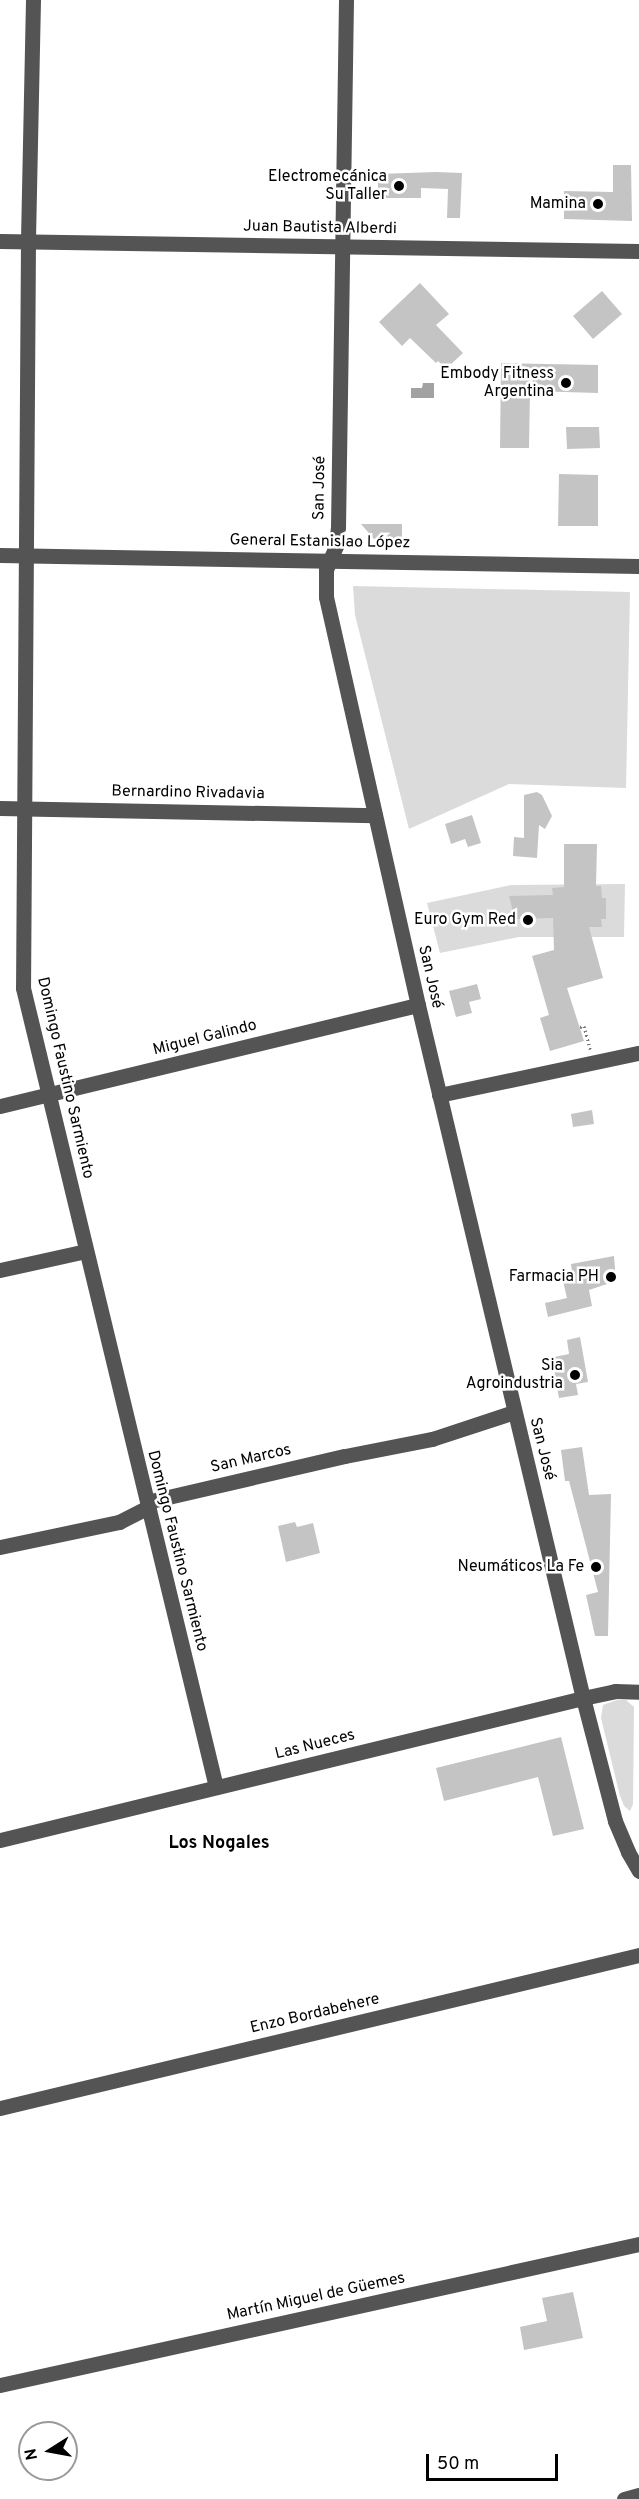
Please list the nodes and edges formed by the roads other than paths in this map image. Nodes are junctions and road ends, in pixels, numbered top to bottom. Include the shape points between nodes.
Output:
1 (33, 0) edge
2 (346, 0) edge
3 (0, 241) edge
4 (28, 241) junction
5 (343, 246) junction
6 (639, 251) edge
7 (0, 555) edge
8 (26, 556) junction
9 (331, 559) junction
10 (639, 566) edge
11 (0, 808) edge
12 (24, 809) junction
13 (375, 815) junction
14 (418, 1005) junction
15 (639, 1053) edge
16 (49, 1095) junction
17 (439, 1095) junction
18 (0, 1106) edge
19 (86, 1251) junction
20 (0, 1270) edge
21 (514, 1412) junction
22 (148, 1507) junction
23 (0, 1547) edge
24 (639, 1692) edge
25 (583, 1698) junction
26 (216, 1787) junction
27 (0, 1839) edge
28 (639, 1871) edge
29 (639, 1955) edge
30 (0, 2108) edge
31 (639, 2244) edge
32 (0, 2385) edge
33 (639, 2495) edge
34 (624, 2499) edge

1 - 4 street, Domingo Faustino Sarmiento
2 - 5 street, San José
3 - 4 street, Juan Bautista Alberdi
4 - 5 street, Juan Bautista Alberdi
4 - 8 street, Domingo Faustino Sarmiento
5 - 6 street, Juan Bautista Alberdi
5 - 9 street, San José via 338,527
7 - 8 street, General Estanislao López
8 - 9 street, General Estanislao López
8 - 12 street, Domingo Faustino Sarmiento
9 - 10 street, General Estanislao López
9 - 13 street, San José via 324,582 326,597
11 - 12 street, Bernardino Rivadavia
12 - 13 street, Bernardino Rivadavia
12 - 16 street, Domingo Faustino Sarmiento via 23,988
13 - 14 street, San José
14 - 16 street, Miguel Galindo
14 - 17 street, San José
15 - 17 street
16 - 18 street, Miguel Galindo
16 - 19 street, Domingo Faustino Sarmiento
17 - 21 street, San José
19 - 20 street
19 - 22 street, Domingo Faustino Sarmiento
21 - 22 street, San Marcos via 432,1439 345,1455 151,1501
21 - 25 street, San José
22 - 23 street, San Marcos via 119,1522
22 - 26 street, Domingo Faustino Sarmiento
24 - 25 street, Las Nueces via 615,1691
25 - 26 street, Las Nueces
25 - 28 street, San José via 615,1821
26 - 27 street, Las Nueces
29 - 30 street, Enzo Bordabehere
31 - 32 street, Martín Miguel de Güemes
33 - 34 street

